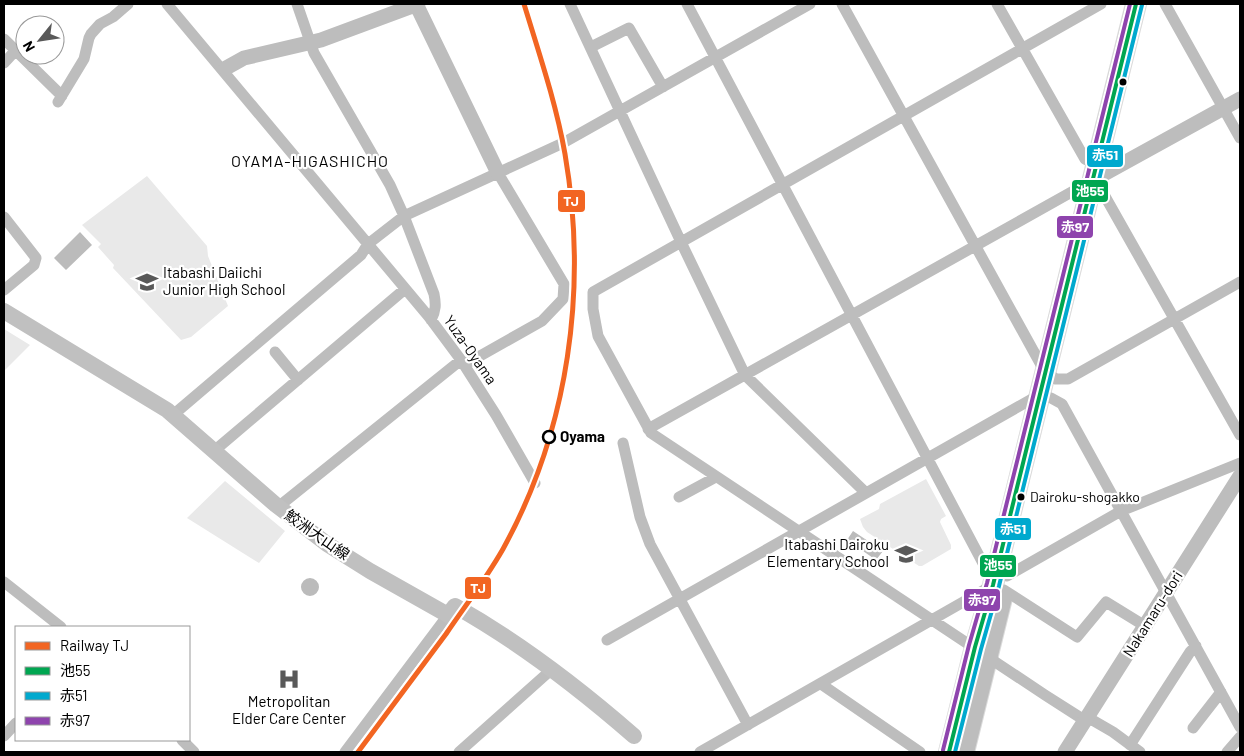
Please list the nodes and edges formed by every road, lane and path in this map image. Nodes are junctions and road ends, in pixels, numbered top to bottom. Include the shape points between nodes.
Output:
1 (128, 4) edge
2 (167, 4) edge
3 (296, 4) edge
4 (417, 4) edge
5 (570, 4) edge
6 (687, 4) edge
7 (810, 4) edge
8 (842, 4) edge
9 (997, 4) edge
10 (1101, 4) edge
11 (1136, 4) edge
12 (1148, 4) edge
13 (1164, 4) edge
14 (4, 39) edge
15 (311, 43) junction
16 (591, 47) junction
17 (1023, 48) junction
18 (15, 49) edge
19 (15, 51) edge
20 (715, 58) junction
21 (4, 64) edge
22 (29, 65) edge
23 (224, 69) junction
24 (663, 87) junction
25 (1240, 99) edge
26 (1223, 108) junction
27 (621, 111) junction
28 (904, 116) junction
29 (1240, 138) edge
30 (498, 173) junction
31 (1099, 177) junction
32 (782, 184) junction
33 (404, 216) junction
34 (4, 217) edge
35 (681, 242) junction
36 (368, 244) junction
37 (975, 245) junction
38 (1240, 282) edge
39 (406, 289) junction
40 (4, 290) edge
41 (4, 311) edge
42 (852, 314) junction
43 (431, 320) junction
44 (1174, 320) junction
45 (275, 352) dead end
46 (462, 363) junction
47 (745, 375) junction
48 (298, 380) junction
49 (1048, 386) junction
50 (173, 415) junction
51 (648, 429) junction
52 (1240, 435) edge
53 (623, 443) dead end
54 (214, 452) junction
55 (928, 459) junction
56 (1240, 463) edge
57 (1240, 476) edge
58 (716, 477) junction
59 (535, 483) dead end
60 (866, 494) junction
61 (679, 497) dead end
62 (278, 507) junction
63 (1121, 511) junction
64 (798, 532) junction
65 (1000, 580) junction
66 (4, 582) edge
67 (1166, 593) junction
68 (680, 600) junction
69 (448, 615) junction
70 (931, 620) junction
71 (60, 626) edge
72 (1145, 626) junction
73 (607, 640) dead end
74 (1196, 646) junction
75 (981, 652) junction
76 (551, 670) junction
77 (821, 684) junction
78 (1221, 692) junction
79 (1086, 719) junction
80 (15, 724) edge
81 (748, 725) junction
82 (1240, 727) edge
83 (1194, 728) dead end
84 (4, 736) edge
85 (634, 736) dead end
86 (1240, 737) edge
87 (183, 741) edge
88 (1135, 749) edge
89 (194, 752) edge
90 (345, 752) edge
91 (459, 752) edge
92 (700, 752) edge
93 (920, 752) edge
94 (949, 752) edge
95 (964, 752) edge
96 (1065, 752) edge
97 (1227, 752) edge

1 - 22 street via 91,34 84,59 60,99
2 - 23 street, Yuza-Oyama
3 - 15 street
4 - 15 street
4 - 30 street
5 - 16 street
6 - 20 street
7 - 20 street
8 - 28 street
9 - 17 street
10 - 17 street
11 - 31 highway
12 - 31 highway
13 - 26 street
14 - 18 street
15 - 23 street via 244,58
15 - 33 street
16 - 24 street via 629,28
16 - 27 street
17 - 28 street
17 - 31 street via 1085,159
19 - 21 street
20 - 24 street
20 - 32 street
23 - 36 street, Yuza-Oyama
24 - 27 street
25 - 26 street
26 - 29 street
26 - 31 street
27 - 30 street
27 - 35 street
28 - 32 street
28 - 37 street
30 - 33 street
30 - 46 street via 564,284 563,299 542,321
31 - 37 street
31 - 44 street
31 - 49 highway
32 - 35 street
32 - 42 street
33 - 36 street
33 - 43 street via 434,294 435,314
34 - 40 street via 36,258 34,265
35 - 47 street
35 - 51 street via 593,292 598,336
36 - 39 street, Yuza-Oyama
36 - 50 street via 361,255
37 - 42 street
37 - 49 street
38 - 44 street
39 - 43 street, Yuza-Oyama
39 - 48 street
41 - 50 main road, 鮫洲大山線
42 - 47 street
42 - 55 street
43 - 46 street, Yuza-Oyama
44 - 49 street via 1068,379
44 - 52 street
45 - 48 street
46 - 59 street, Yuza-Oyama
46 - 62 street
47 - 51 street
47 - 60 street
48 - 54 street
49 - 55 street
49 - 63 street via 1062,404
49 - 65 highway
50 - 54 main road, 鮫洲大山線
51 - 58 street
53 - 68 street via 640,517
54 - 62 main road, 鮫洲大山線
55 - 60 street
55 - 65 street via 986,567
56 - 63 street
57 - 67 street, Nakamaru-dori
58 - 61 street
58 - 64 street
60 - 64 street
62 - 69 main road, 鮫洲大山線 via 348,557
63 - 65 street
63 - 67 street
64 - 68 street
64 - 70 street
65 - 70 street
65 - 72 street via 1077,637 1106,602
65 - 75 highway
66 - 71 street
67 - 72 street, Nakamaru-dori
67 - 74 street
68 - 73 street
68 - 81 street
69 - 76 main road via 455,606
69 - 90 street
70 - 75 street
70 - 77 street
72 - 79 street, Nakamaru-dori
74 - 78 street
74 - 88 street
75 - 79 street
75 - 94 highway
75 - 95 highway
76 - 85 main road
76 - 91 street
77 - 81 street
77 - 93 street
78 - 82 street
78 - 83 street
79 - 88 street via 1113,732
79 - 96 street, Nakamaru-dori
80 - 84 street
81 - 92 street
86 - 97 street
87 - 89 street

